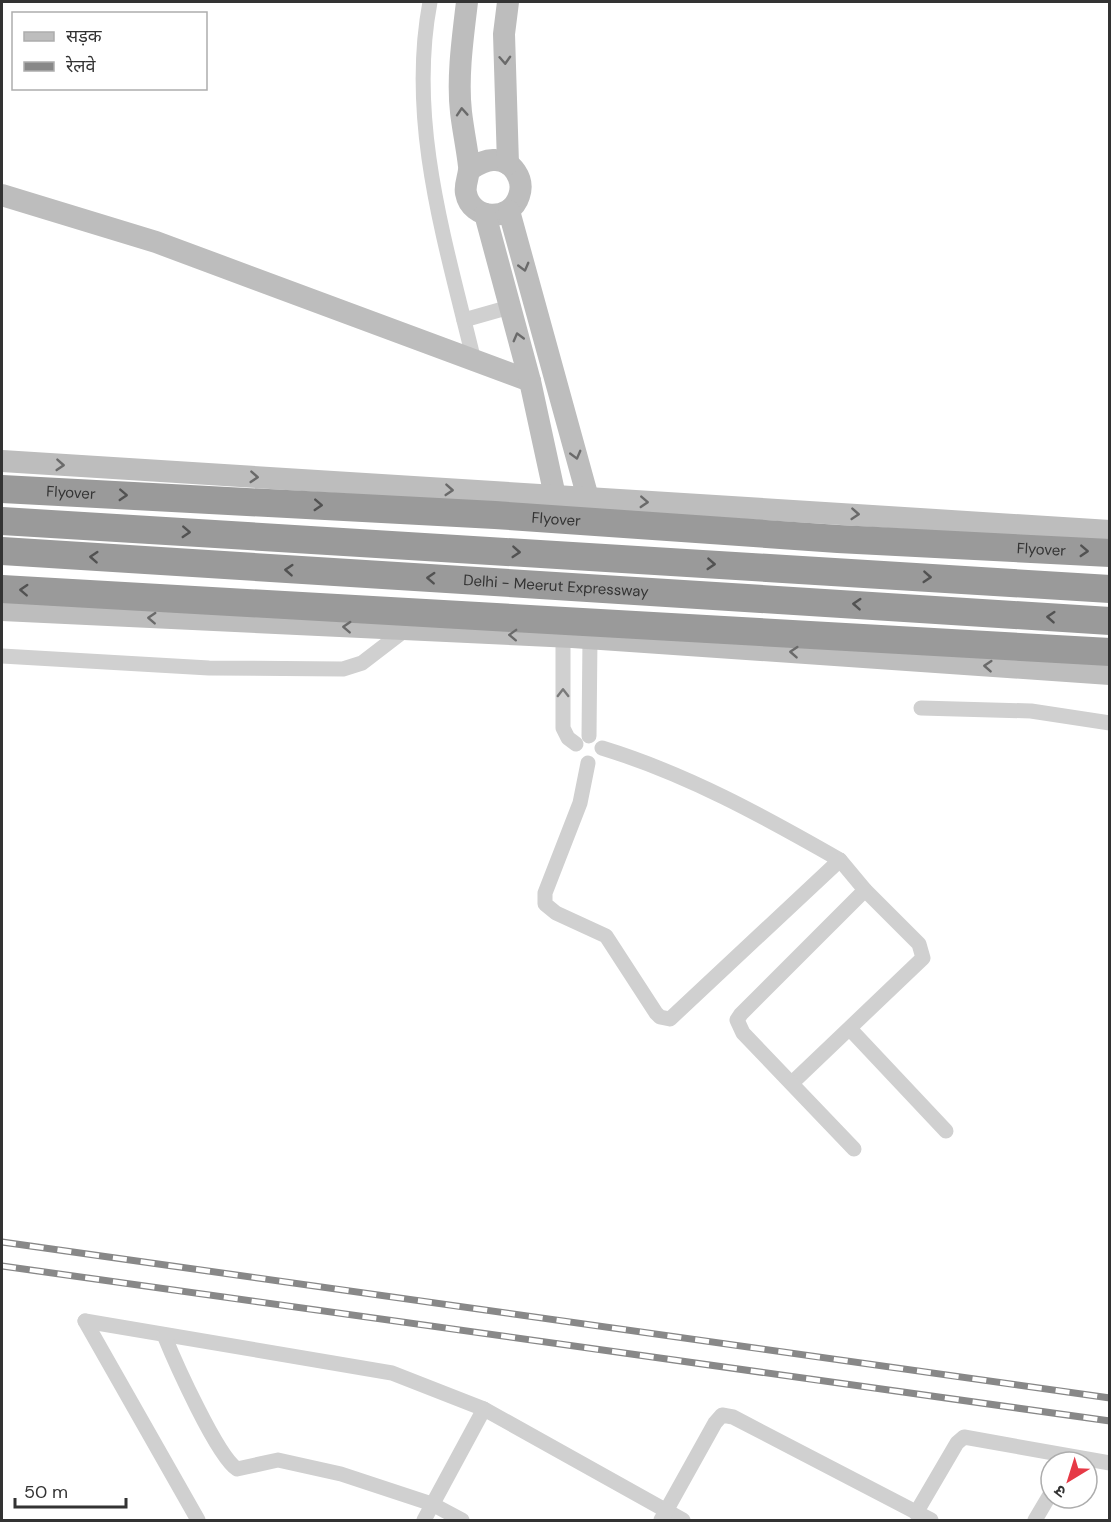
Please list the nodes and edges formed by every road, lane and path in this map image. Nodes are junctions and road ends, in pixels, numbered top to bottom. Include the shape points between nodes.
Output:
1 (430, 2) edge
2 (467, 2) edge
3 (508, 2) edge
4 (508, 164) junction
5 (470, 170) junction
6 (2, 195) edge
7 (509, 211) junction
8 (485, 214) junction
9 (510, 307) junction
10 (465, 320) junction
11 (474, 361) junction
12 (530, 381) junction
13 (2, 461) edge
14 (2, 489) edge
15 (555, 496) junction
16 (588, 498) junction
17 (2, 521) edge
18 (795, 523) junction
19 (1110, 531) edge
20 (2, 551) edge
21 (1110, 553) edge
22 (1110, 588) edge
23 (2, 589) edge
24 (2, 610) edge
25 (1110, 621) edge
26 (405, 630) junction
27 (641, 633) junction
28 (563, 637) junction
29 (590, 638) junction
30 (893, 640) junction
31 (1110, 652) edge
32 (2, 656) edge
33 (871, 658) junction
34 (1110, 674) edge
35 (921, 708) dead end
36 (1110, 723) edge
37 (582, 740) junction
38 (602, 748) junction
39 (588, 763) junction
40 (840, 860) junction
41 (865, 890) junction
42 (850, 1029) junction
43 (792, 1083) junction
44 (946, 1131) dead end
45 (854, 1149) dead end
46 (164, 1335) junction
47 (484, 1409) junction
48 (1039, 1453) edge
49 (432, 1504) junction
50 (916, 1513) junction
51 (663, 1516) edge
52 (198, 1521) edge
53 (424, 1521) edge
54 (462, 1521) edge
55 (683, 1521) edge
56 (931, 1521) edge

1 - 10 street via 423,83 427,150
5 -> 2 street via 461,109
3 -> 4 street via 504,34
4 - 5 street via 483,161
4 - 7 street via 520,182 521,193
5 - 8 street via 466,195 476,210
6 - 11 street via 156,242
7 - 8 street
7 -> 16 street
8 - 9 street
9 - 10 street
12 -> 9 street
10 - 11 street
11 - 12 street
12 - 15 street
13 -> 15 street
14 -> 18 highway, Flyover via 625,524
15 - 16 street
16 -> 18 street
17 -> 22 highway, Delhi - Meerut Expressway
18 -> 19 street
18 -> 21 highway, Flyover
25 -> 20 highway, Delhi - Meerut Expressway
27 -> 23 highway via 334,608
26 -> 24 street
28 -> 26 street
26 - 32 street via 362,663 344,669 209,668
27 - 29 street
27 - 30 highway
33 -> 27 street
28 - 29 street
37 -> 28 street via 565,735 563,728
29 - 37 street
30 - 31 highway
30 - 33 highway
34 -> 33 street
35 - 36 street via 1031,711
37 - 38 street via 596,738
37 - 39 street via 574,751 578,759
38 - 39 street via 599,759
38 - 40 street via 639,759 744,805
39 - 40 street via 580,803 545,893 545,904 606,936 660,1017 670,1019
40 - 41 street
41 - 42 street via 919,944 923,958
41 - 43 street via 737,1020 743,1032
42 - 43 street
42 - 44 street
43 - 45 street
46 - 47 street via 392,1372
46 - 49 street via 232,1466 242,1470 278,1460 341,1474
46 - 52 street via 85,1321
47 - 49 street
47 - 51 street
48 - 50 street via 964,1437
49 - 53 street
49 - 54 street
50 - 51 street via 733,1417 722,1415
50 - 56 street
51 - 55 street

